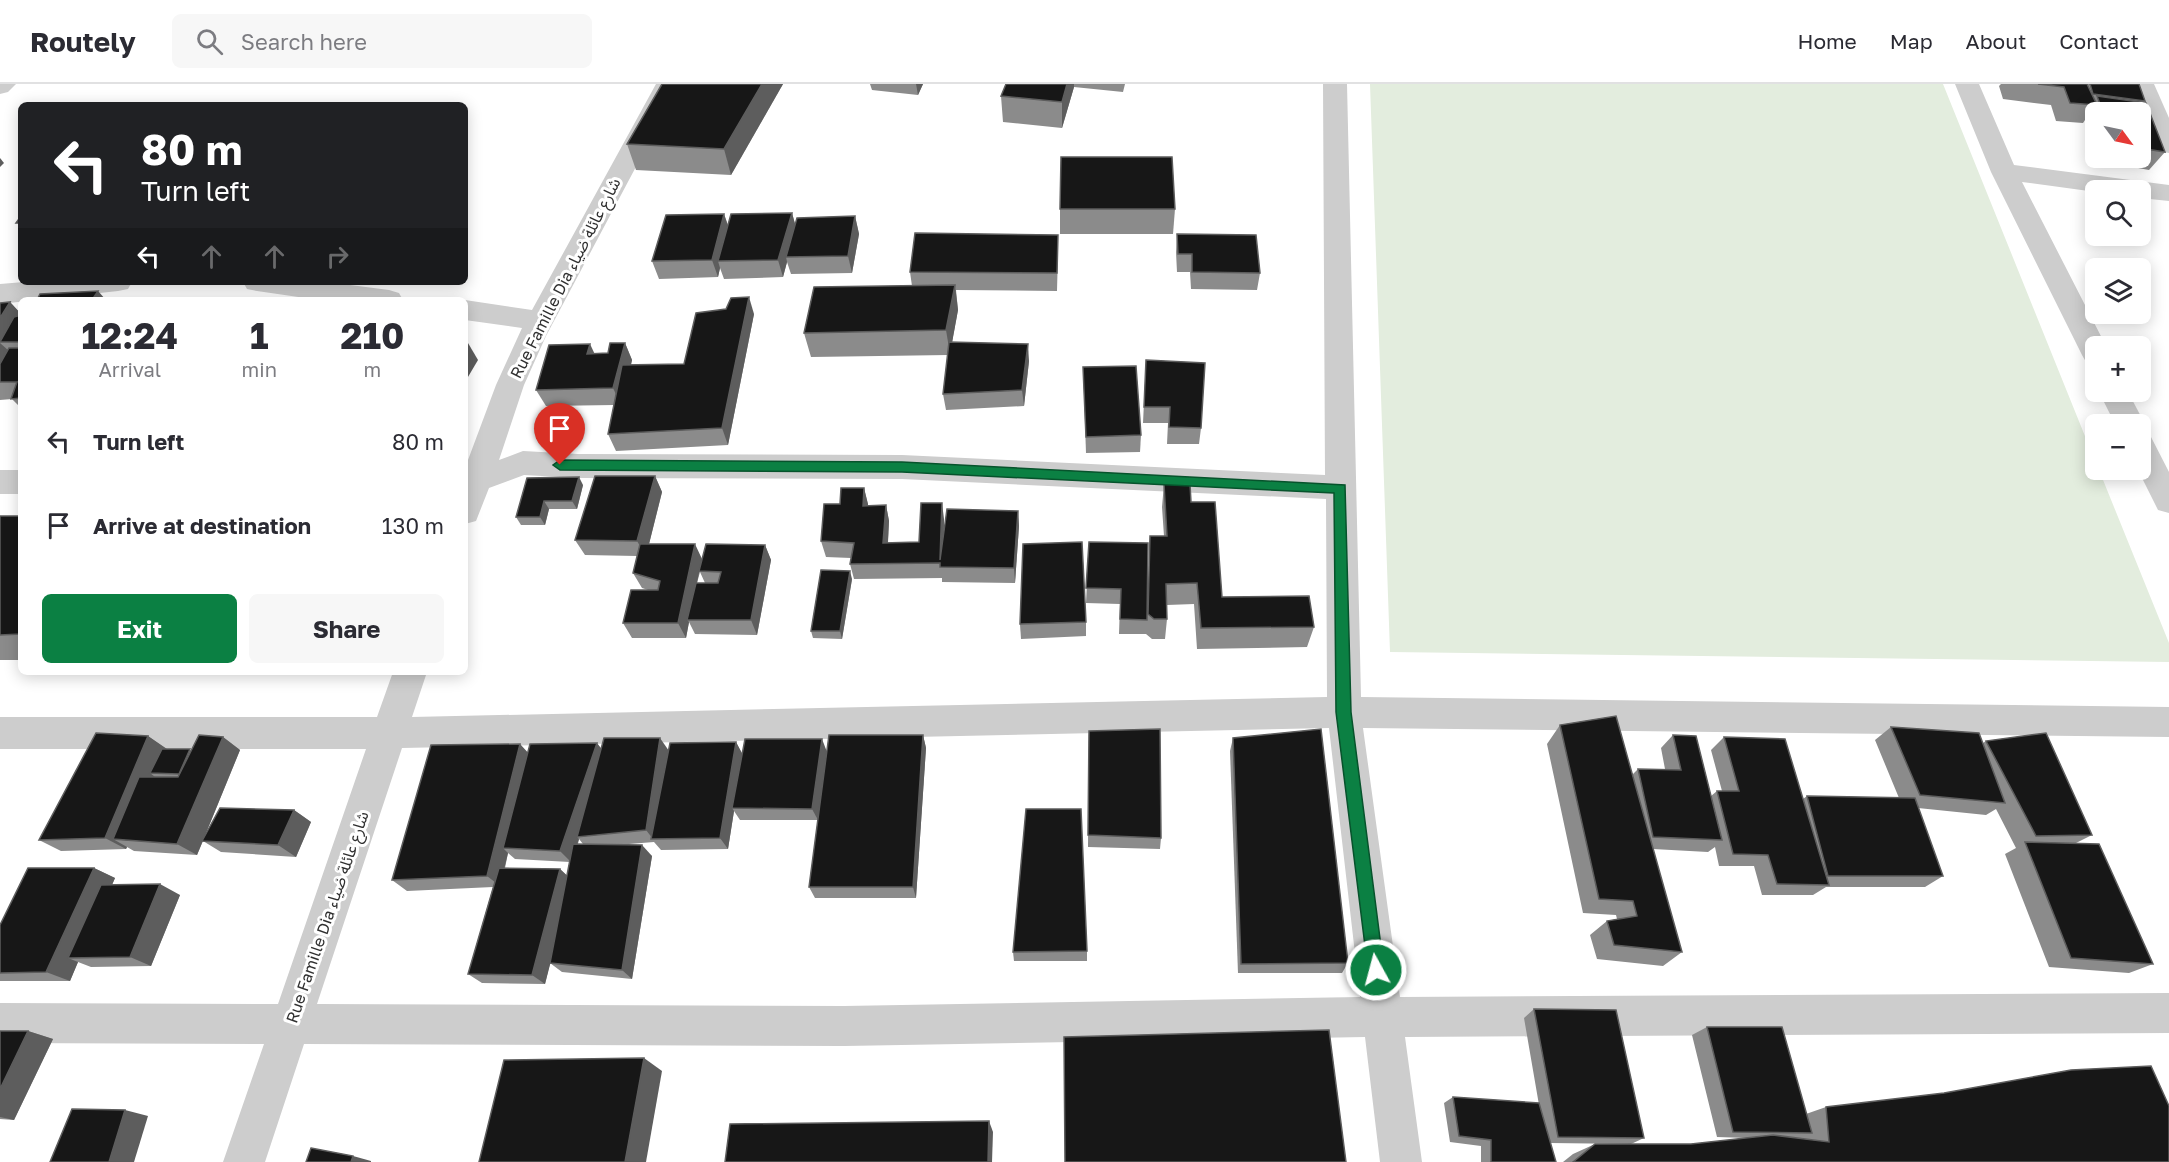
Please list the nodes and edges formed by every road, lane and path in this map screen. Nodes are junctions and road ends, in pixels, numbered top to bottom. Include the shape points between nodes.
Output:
1 (4, 84) edge
2 (668, 84) edge
3 (1335, 84) edge
4 (1967, 84) edge
5 (2142, 84) edge
6 (0, 87) edge
7 (2169, 144) edge
8 (2004, 172) junction
9 (2169, 193) edge
10 (88, 285) edge
11 (279, 285) edge
12 (0, 294) edge
13 (367, 297) edge
14 (468, 310) edge
15 (540, 321) junction
16 (2086, 336) edge
17 (2151, 459) edge
18 (2162, 473) edge
19 (471, 480) edge
20 (0, 482) edge
21 (18, 482) edge
22 (1340, 488) junction
23 (468, 496) edge
24 (2169, 501) edge
25 (409, 675) edge
26 (1344, 712) junction
27 (2169, 722) edge
28 (0, 733) edge
29 (389, 733) junction
30 (2169, 1013) edge
31 (1382, 1017) junction
32 (0, 1023) edge
33 (290, 1025) junction
34 (244, 1162) edge
35 (1401, 1162) edge

1 - 6 street
2 - 15 street, Rue Famille Dia شارع عائلة ضياء
3 - 22 street
4 - 8 street
5 - 7 street
8 - 9 street
8 - 16 street
10 - 12 street
11 - 13 street
14 - 15 street
15 - 19 street, Rue Famille Dia شارع عائلة ضياء
17 - 18 street
18 - 24 street
19 - 22 street via 523,463 902,467
19 - 23 street, Rue Famille Dia شارع عائلة ضياء
20 - 21 street
22 - 26 street
25 - 29 street, Rue Famille Dia شارع عائلة ضياء
26 - 27 street
26 - 29 street
26 - 31 street
28 - 29 street
29 - 33 street, Rue Famille Dia شارع عائلة ضياء
30 - 31 street
31 - 33 street via 844,1026
31 - 35 street
32 - 33 street
33 - 34 street, Rue Famille Dia شارع عائلة ضياء

